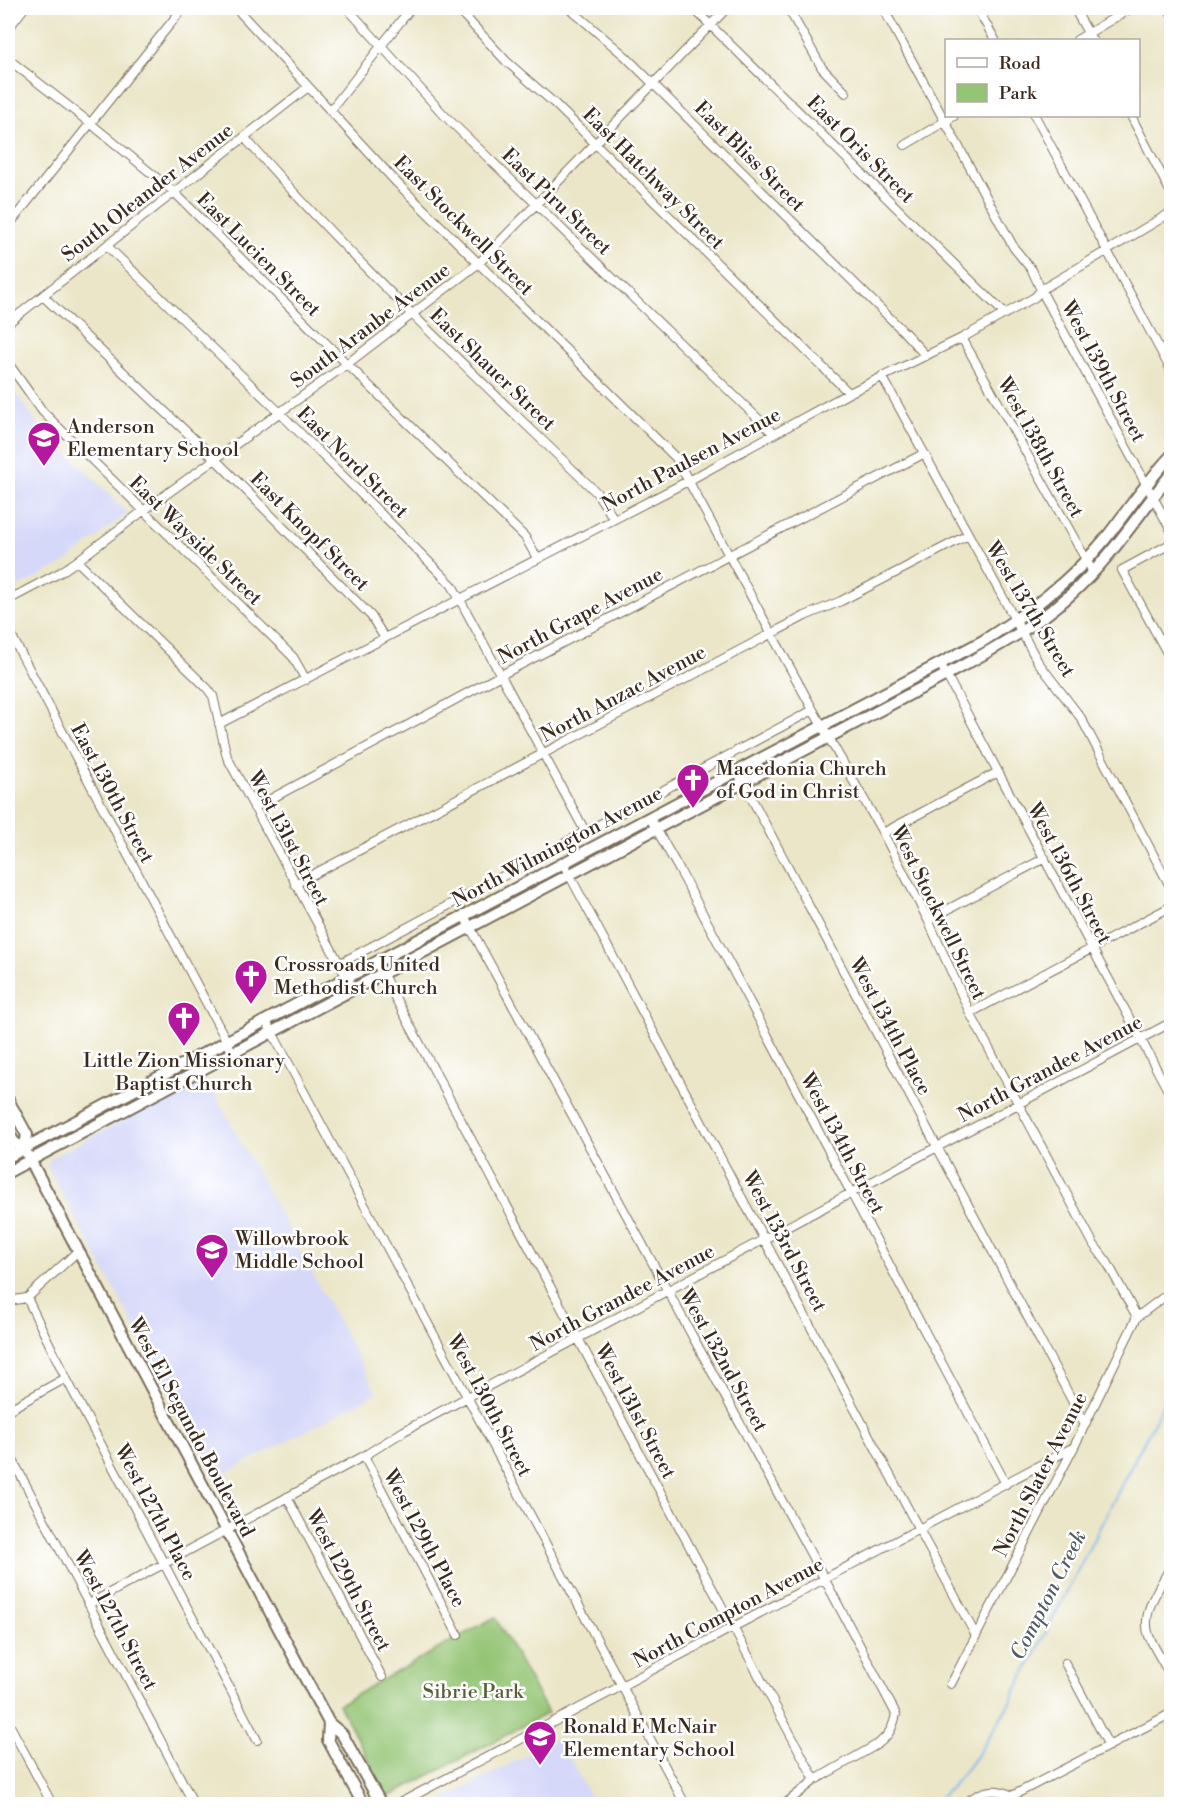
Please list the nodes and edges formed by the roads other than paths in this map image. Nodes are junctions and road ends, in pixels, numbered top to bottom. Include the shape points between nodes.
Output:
1 (24, 8) edge
2 (183, 8) edge
3 (236, 8) edge
4 (347, 8) edge
5 (411, 8) edge
6 (457, 8) edge
7 (568, 8) edge
8 (693, 8) edge
9 (727, 8) edge
10 (788, 8) edge
11 (883, 8) edge
12 (978, 8) edge
13 (1074, 8) edge
14 (1131, 8) edge
15 (1168, 8) edge
16 (1172, 14) edge
17 (710, 24) junction
18 (8, 29) edge
19 (1090, 37) edge
20 (994, 39) edge
21 (382, 46) junction
22 (8, 59) edge
23 (654, 85) junction
24 (308, 87) junction
25 (846, 93) dead end
26 (330, 111) junction
27 (952, 117) edge
28 (1036, 117) edge
29 (1132, 117) edge
30 (944, 121) junction
31 (90, 123) junction
32 (244, 137) junction
33 (596, 144) junction
34 (905, 145) dead end
35 (174, 192) junction
36 (1172, 195) edge
37 (537, 204) junction
38 (1172, 212) edge
39 (8, 226) edge
40 (107, 246) junction
41 (1108, 250) junction
42 (479, 263) junction
43 (1041, 290) junction
44 (43, 296) junction
45 (412, 314) junction
46 (1005, 314) junction
47 (8, 323) edge
48 (962, 338) junction
49 (926, 356) junction
50 (8, 363) edge
51 (347, 364) junction
52 (1172, 372) edge
53 (882, 376) junction
54 (849, 393) junction
55 (280, 413) junction
56 (774, 434) junction
57 (923, 454) junction
58 (1172, 455) edge
59 (676, 458) joint
60 (216, 460) junction
61 (1172, 473) edge
62 (688, 481) junction
63 (1146, 483) junction
64 (1152, 497) junction
65 (143, 511) junction
66 (614, 519) junction
67 (1172, 532) edge
68 (968, 535) junction
69 (1172, 543) edge
70 (729, 555) junction
71 (537, 558) junction
72 (77, 561) junction
73 (1086, 561) junction
74 (1093, 572) junction
75 (460, 598) junction
76 (8, 600) edge
77 (1016, 620) junction
78 (8, 629) edge
79 (1023, 632) junction
80 (772, 633) junction
81 (384, 637) junction
82 (1172, 662) edge
83 (940, 663) junction
84 (501, 675) junction
85 (946, 675) junction
86 (306, 680) junction
87 (813, 710) junction
88 (219, 724) junction
89 (823, 725) junction
90 (829, 736) junction
91 (543, 753) junction
92 (737, 771) junction
93 (998, 772) junction
94 (743, 782) junction
95 (254, 808) junction
96 (650, 818) junction
97 (656, 829) junction
98 (585, 831) junction
99 (883, 833) junction
100 (1045, 858) junction
101 (563, 863) junction
102 (570, 875) junction
103 (295, 884) junction
104 (1172, 890) edge
105 (1172, 906) edge
106 (464, 916) junction
107 (928, 920) junction
108 (470, 927) junction
109 (1092, 949) junction
110 (376, 962) junction
111 (339, 964) junction
112 (382, 973) junction
113 (347, 978) junction
114 (353, 989) junction
115 (970, 1013) junction
116 (266, 1021) junction
117 (1172, 1022) edge
118 (272, 1032) junction
119 (1140, 1039) junction
120 (227, 1042) junction
121 (233, 1053) junction
122 (1172, 1098) edge
123 (8, 1100) edge
124 (1019, 1103) junction
125 (8, 1132) edge
126 (937, 1147) junction
127 (24, 1149) junction
128 (8, 1157) edge
129 (32, 1159) junction
130 (8, 1172) edge
131 (850, 1193) junction
132 (765, 1239) junction
133 (78, 1251) junction
134 (668, 1290) junction
135 (1172, 1290) edge
136 (27, 1298) junction
137 (8, 1300) edge
138 (1137, 1317) junction
139 (579, 1339) junction
140 (66, 1378) junction
141 (467, 1398) junction
142 (8, 1410) edge
143 (1084, 1423) junction
144 (1074, 1447) junction
145 (8, 1451) edge
146 (364, 1456) junction
147 (1006, 1484) junction
148 (287, 1497) junction
149 (227, 1530) junction
150 (920, 1530) junction
151 (164, 1563) junction
152 (1172, 1565) edge
153 (825, 1580) junction
154 (89, 1604) junction
155 (733, 1628) junction
156 (458, 1635) dead end
157 (976, 1636) junction
158 (1065, 1663) dead end
159 (382, 1677) dead end
160 (1172, 1678) edge
161 (951, 1684) dead end
162 (621, 1687) junction
163 (1172, 1713) edge
164 (8, 1722) edge
165 (329, 1723) junction
166 (257, 1740) dead end
167 (1109, 1746) junction
168 (815, 1780) junction
169 (1012, 1796) junction
170 (52, 1804) edge
171 (194, 1804) edge
172 (363, 1804) edge
173 (381, 1804) edge
174 (398, 1804) edge
175 (685, 1804) edge
176 (785, 1804) edge
177 (965, 1804) edge
178 (1016, 1804) edge

1 - 18 street
2 - 31 street
3 - 24 street, East Stockwell Street
4 - 21 street, East Piru Street
5 - 21 street
6 - 33 street, East Hatchway Street via 506,61
7 - 23 street, East Bliss Street
8 - 17 street, East Oris Street
9 - 17 street, South Aranbe Avenue
10 - 25 street via 822,68
11 - 30 street, West 139th Street
12 - 20 street
13 - 19 street
14 - 19 street
15 - 16 street
17 - 23 street, South Aranbe Avenue
17 - 46 street, East Oris Street
21 - 26 street
21 - 37 street, East Piru Street via 445,116
22 - 31 street, East Lucien Street
23 - 33 street, South Aranbe Avenue
23 - 49 street, East Bliss Street
24 - 26 street, East Stockwell Street
24 - 32 street, South Oleander Avenue
26 - 42 street, East Stockwell Street
27 - 30 street
28 - 41 street
29 - 36 street
30 - 34 street
30 - 43 street, West 139th Street
31 - 35 street, East Lucien Street
31 - 39 street
32 - 35 street, South Oleander Avenue
32 - 45 street, East Shauer Street via 295,196
33 - 37 street, South Aranbe Avenue
33 - 54 street, East Hatchway Street
35 - 40 street, South Oleander Avenue
35 - 51 street, East Lucien Street
37 - 42 street, South Aranbe Avenue
37 - 56 street, East Piru Street
38 - 41 street, North Paulsen Avenue
40 - 44 street, South Oleander Avenue
40 - 55 street, East Nord Street
41 - 43 street, North Paulsen Avenue
41 - 52 street
42 - 45 street, South Aranbe Avenue
42 - 59 street, East Stockwell Street
43 - 46 street, North Paulsen Avenue
43 - 63 street, West 139th Street
44 - 47 street, South Oleander Avenue
44 - 60 street, East Knopf Street
45 - 51 street, South Aranbe Avenue
45 - 66 street, East Shauer Street via 597,493
46 - 48 street, North Paulsen Avenue
48 - 49 street, North Paulsen Avenue
48 - 73 street, West 138th Street
49 - 53 street, North Paulsen Avenue
50 - 65 street, East Wayside Street via 43,412
51 - 55 street, South Aranbe Avenue
51 - 71 street, East Lucien Street via 525,537
53 - 54 street, North Paulsen Avenue
53 - 57 street, West 137th Street
54 - 56 street, North Paulsen Avenue
55 - 60 street, South Aranbe Avenue
55 - 75 street, East Nord Street via 445,577
56 - 62 street, North Paulsen Avenue
57 - 68 street, West 137th Street
57 - 70 street, North Grape Avenue
58 - 63 main road, North Wilmington Avenue
59 - 62 street, West Stockwell Street
60 - 65 street, South Aranbe Avenue
60 - 81 street, East Knopf Street via 371,616
61 - 64 main road, North Wilmington Avenue
62 - 66 street, North Paulsen Avenue
62 - 70 street, West Stockwell Street
63 - 64 street, West 139th Street
63 - 73 main road, North Wilmington Avenue
64 - 67 street, West 139th Street
64 - 74 main road, North Wilmington Avenue
65 - 72 street, South Aranbe Avenue
65 - 86 street, East Wayside Street via 293,657
66 - 71 street, North Paulsen Avenue
68 - 77 street, West 137th Street
68 - 80 street, North Anzac Avenue
69 - 82 street via 1122,570
70 - 80 street, West Stockwell Street
70 - 84 street, North Grape Avenue
71 - 75 street, North Paulsen Avenue
72 - 76 street, South Aranbe Avenue
72 - 88 street, West 131st Street via 207,688 213,696
73 - 74 street, West 138th Street
73 - 77 main road, North Wilmington Avenue
74 - 79 main road, North Wilmington Avenue via 1070,596
75 - 81 street, North Paulsen Avenue
75 - 84 street, East Nord Street
77 - 79 street, West 137th Street
77 - 83 main road, North Wilmington Avenue
78 - 120 street, East 130th Street
79 - 85 main road, North Wilmington Avenue
79 - 104 street, West 137th Street via 1038,662 1081,718
80 - 87 street, West Stockwell Street
80 - 91 street, North Anzac Avenue
81 - 86 street, North Paulsen Avenue
83 - 85 street, West 136th Street
83 - 89 main road, North Wilmington Avenue
84 - 91 street, East Nord Street
84 - 95 street, North Grape Avenue
85 - 90 main road, North Wilmington Avenue
85 - 93 street, West 136th Street
86 - 88 street, North Paulsen Avenue
87 - 89 street, West Stockwell Street
87 - 98 street
88 - 95 street, West 131st Street via 227,757
89 - 90 street, West Stockwell Street
89 - 92 main road, North Wilmington Avenue
90 - 94 main road, North Wilmington Avenue
90 - 99 street, West Stockwell Street
91 - 98 street, East Nord Street
91 - 103 street, North Anzac Avenue
92 - 94 street, West 134th Place
92 - 96 main road, North Wilmington Avenue
93 - 99 street
93 - 100 street, West 136th Street
94 - 97 main road, North Wilmington Avenue
94 - 126 street, West 134th Place
95 - 103 street, West 131st Street
96 - 97 street, West 134th Street
96 - 101 main road, North Wilmington Avenue
97 - 102 main road, North Wilmington Avenue
97 - 131 street, West 134th Street
98 - 111 street
99 - 107 street, West Stockwell Street
100 - 107 street
100 - 109 street, West 136th Street
101 - 102 street, West 133rd Street
101 - 106 main road, North Wilmington Avenue
102 - 108 main road, North Wilmington Avenue
102 - 132 street, West 133rd Street
103 - 111 street, West 131st Street
105 - 109 street
106 - 108 street, West 132nd Street
106 - 110 main road, North Wilmington Avenue
107 - 115 street, West Stockwell Street
108 - 112 main road, North Wilmington Avenue
108 - 134 street, West 132nd Street
109 - 115 street
109 - 119 street, West 136th Street
110 - 112 street, West 131st Street
110 - 113 main road, North Wilmington Avenue
111 - 113 street, West 131st Street
112 - 114 main road, North Wilmington Avenue
112 - 139 street, West 131st Street
113 - 114 street, West 131st Street
113 - 116 main road, North Wilmington Avenue
114 - 118 main road, North Wilmington Avenue
115 - 124 street, West Stockwell Street
116 - 118 street, West 130th Street
116 - 120 main road, North Wilmington Avenue
117 - 119 street, North Grandee Avenue
118 - 121 main road, North Wilmington Avenue
118 - 141 street, West 130th Street
119 - 122 street, West 136th Street
119 - 124 street, North Grandee Avenue
120 - 121 street
120 - 127 main road, North Wilmington Avenue
121 - 129 main road, North Wilmington Avenue
123 - 127 main road via 27,1135
124 - 126 street, North Grandee Avenue
124 - 138 street, West Stockwell Street
125 - 127 main road
126 - 131 street, North Grandee Avenue
126 - 143 street, West 134th Place
127 - 128 main road, North Wilmington Avenue
127 - 129 main road, West El Segundo Boulevard
129 - 130 main road, North Wilmington Avenue
129 - 133 main road, West El Segundo Boulevard
131 - 132 street, North Grandee Avenue
131 - 147 street, West 134th Street
132 - 134 street, North Grandee Avenue
132 - 150 street, West 133rd Street
133 - 136 street
133 - 149 main road, West El Segundo Boulevard
134 - 139 street, North Grandee Avenue
134 - 153 street, West 132nd Street
135 - 138 street, North Slater Avenue
136 - 137 street
136 - 140 street, West 127th Place
138 - 143 street, North Slater Avenue
139 - 141 street, North Grandee Avenue
139 - 155 street, West 131st Street
140 - 142 street
140 - 151 street, West 127th Place
141 - 146 street, North Grandee Avenue
141 - 162 street, West 130th Street
143 - 144 street, North Slater Avenue
144 - 147 street, North Compton Avenue
144 - 157 street, North Slater Avenue
145 - 154 street, West 127th Street
146 - 148 street, North Grandee Avenue
146 - 156 street, West 129th Place
147 - 150 street, North Compton Avenue
148 - 149 street, North Grandee Avenue
148 - 159 street, West 129th Street
149 - 151 street, North Grandee Avenue
149 - 165 main road, West El Segundo Boulevard
150 - 153 street, North Compton Avenue
150 - 157 street, West 133rd Street
151 - 154 street, North Grandee Avenue
151 - 166 street, West 127th Place
152 - 160 street via 1147,1620 1149,1635
153 - 155 street, North Compton Avenue
153 - 168 street, West 132nd Street via 896,1714 887,1737
154 - 171 street, West 127th Street
155 - 162 street, North Compton Avenue
155 - 168 street, West 131st Street
157 - 161 street, North Slater Avenue
158 - 167 street
162 - 174 street, North Compton Avenue
162 - 175 street, West 130th Street
163 - 167 street
164 - 170 street
165 - 172 main road, West El Segundo Boulevard via 328,1740
165 - 173 main road, West El Segundo Boulevard via 342,1734
167 - 169 street
168 - 176 street
169 - 177 street via 985,1791
169 - 178 street

